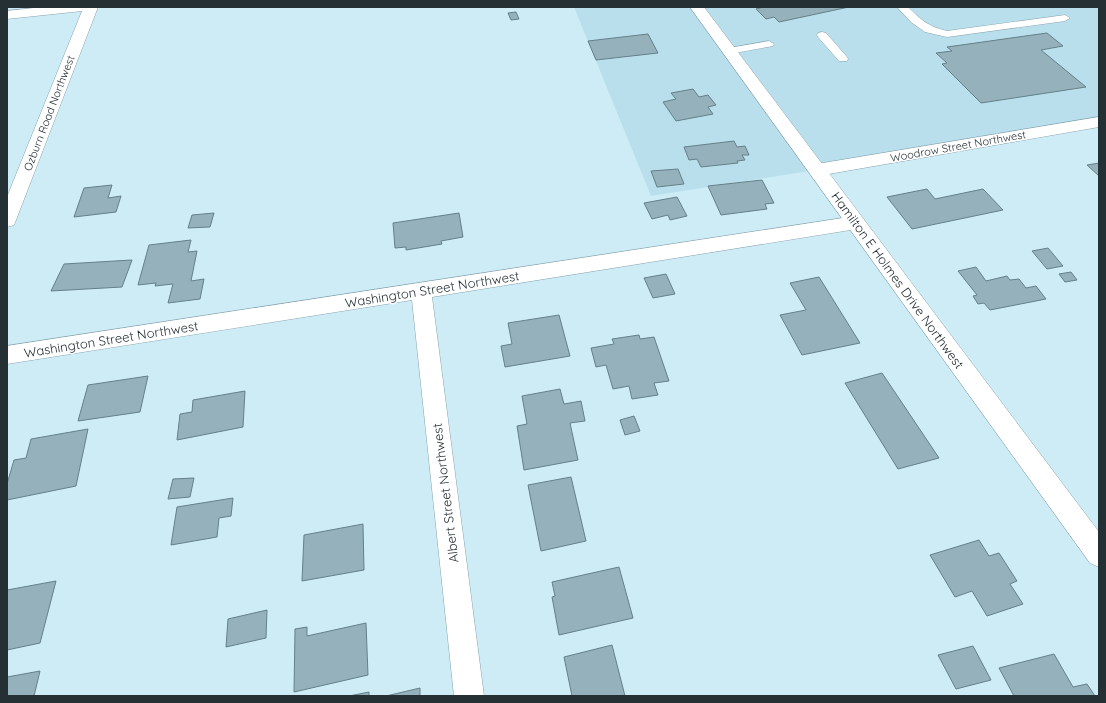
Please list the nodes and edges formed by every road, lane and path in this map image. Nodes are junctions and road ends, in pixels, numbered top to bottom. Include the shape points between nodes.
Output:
1 (82, 7) edge
2 (91, 7) edge
3 (697, 7) edge
4 (902, 7) edge
5 (7, 15) edge
6 (1064, 18) dead end
7 (822, 35) dead end
8 (769, 44) dead end
9 (729, 51) junction
10 (843, 59) dead end
11 (1099, 122) edge
12 (817, 170) junction
13 (7, 220) edge
14 (856, 223) junction
15 (421, 290) junction
16 (7, 355) edge
17 (1099, 554) edge
18 (469, 696) edge

1 - 5 street
2 - 13 street, Ozburn Road Northwest
3 - 9 street, Hamilton E Holmes Drive Northwest
4 - 6 lane via 929,30 947,34
7 - 10 lane
8 - 9 lane
9 - 12 street, Hamilton E Holmes Drive Northwest
11 - 12 street, Woodrow Street Northwest
12 - 14 street, Hamilton E Holmes Drive Northwest
14 - 15 street, Washington Street Northwest
14 - 17 street, Hamilton E Holmes Drive Northwest
15 - 16 street, Washington Street Northwest
15 - 18 street, Albert Street Northwest

